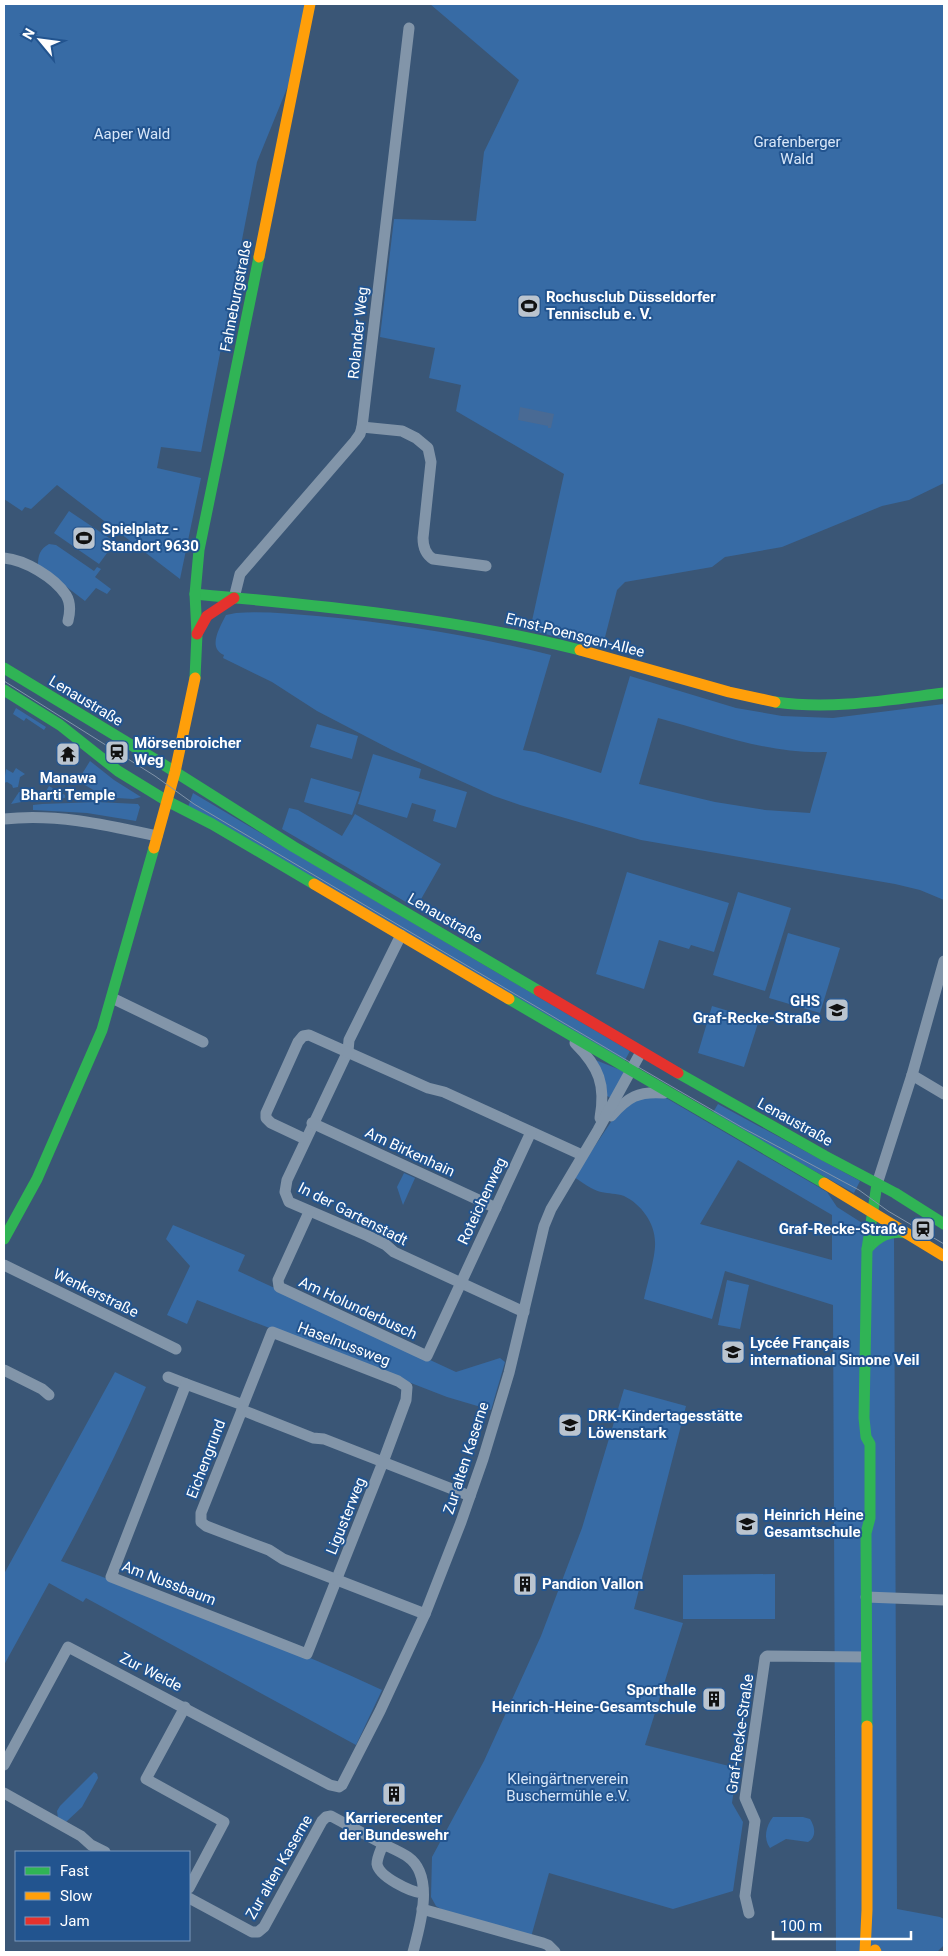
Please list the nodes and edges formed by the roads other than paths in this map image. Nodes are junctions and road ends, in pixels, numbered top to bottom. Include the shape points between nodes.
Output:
1 (310, 4) edge
2 (409, 28) dead end
3 (362, 427) junction
4 (4, 558) edge
5 (486, 566) dead end
6 (195, 594) junction
7 (234, 598) junction
8 (68, 621) dead end
9 (197, 634) junction
10 (4, 668) edge
11 (4, 690) edge
12 (944, 693) edge
13 (176, 772) junction
14 (167, 801) junction
15 (4, 820) edge
16 (158, 836) junction
17 (401, 936) junction
18 (944, 961) edge
19 (940, 993) edge
20 (112, 998) junction
21 (562, 1030) junction
22 (202, 1042) dead end
23 (348, 1051) junction
24 (641, 1052) junction
25 (630, 1071) junction
26 (912, 1074) junction
27 (668, 1093) junction
28 (944, 1094) edge
29 (312, 1123) junction
30 (598, 1130) junction
31 (531, 1132) junction
32 (305, 1139) junction
33 (582, 1155) junction
34 (877, 1184) junction
35 (874, 1201) junction
36 (909, 1204) junction
37 (496, 1208) junction
38 (309, 1212) junction
39 (871, 1213) junction
40 (944, 1224) edge
41 (906, 1233) junction
42 (4, 1239) edge
43 (866, 1249) junction
44 (944, 1256) edge
45 (4, 1265) edge
46 (460, 1282) junction
47 (524, 1312) junction
48 (176, 1348) dead end
49 (4, 1370) edge
50 (168, 1377) dead end
51 (186, 1384) junction
52 (49, 1395) dead end
53 (242, 1408) junction
54 (383, 1462) junction
55 (470, 1496) junction
56 (336, 1580) junction
57 (866, 1597) junction
58 (944, 1600) edge
59 (425, 1614) junction
60 (866, 1657) junction
61 (185, 1707) junction
62 (4, 1765) edge
63 (339, 1787) joint
64 (4, 1793) edge
65 (384, 1844) junction
66 (103, 1851) edge
67 (190, 1886) edge
68 (422, 1894) junction
69 (190, 1899) edge
70 (422, 1909) junction
71 (748, 1913) dead end
72 (413, 1952) edge
73 (555, 1952) edge
74 (873, 1952) edge

1 - 6 street, Fahneburgstraße via 199,550
2 - 3 street, Rolander Weg
3 - 5 street via 402,431 428,448 431,462 422,538 428,555 433,559
3 - 7 street, Rolander Weg via 355,441 240,574
4 - 8 street via 32,567 66,594 70,609
6 - 7 street, Ernst-Poensgen-Allee
6 - 9 street
7 - 9 street via 208,615
7 - 12 street, Ernst-Poensgen-Allee via 392,615 516,635 735,694 784,704 836,704
9 - 13 street via 192,701
10 - 13 street, Lenaustraße
11 - 14 street via 60,726 118,771
13 - 14 street
13 - 24 street, Lenaustraße via 294,847
14 - 16 street
14 - 17 street via 212,824
15 - 16 street via 68,819
16 - 20 street
17 - 21 street
17 - 23 street, In der Gartenstadt via 365,1005 349,1040
18 - 19 street
19 - 26 street
20 - 22 street
20 - 42 street via 102,1030 37,1179
21 - 25 street
21 - 30 street, Zur alten Kaserne via 598,1072 603,1088
23 - 29 street, In der Gartenstadt
23 - 31 street
23 - 32 street via 309,1035 298,1042 267,1109 266,1118
24 - 25 street, Zur alten Kaserne
24 - 34 street, Lenaustraße
25 - 27 street
25 - 30 street, Zur alten Kaserne
26 - 28 street
26 - 34 street
27 - 30 street, Zur alten Kaserne via 649,1092 632,1096
27 - 39 street
29 - 32 street, In der Gartenstadt
29 - 37 street, Am Birkenhain
30 - 33 street, Zur alten Kaserne
31 - 33 street
31 - 37 street, Roteichenweg
32 - 38 street, In der Gartenstadt via 285,1192 289,1202
33 - 47 street, Zur alten Kaserne via 544,1226
34 - 35 street
34 - 36 street, Lenaustraße
35 - 36 street via 882,1194
35 - 39 street
36 - 40 street
37 - 46 street, Roteichenweg
38 - 46 street, In der Gartenstadt via 368,1236 394,1252
38 - 46 street, Am Holunderbusch via 278,1280 281,1289 427,1356
39 - 41 street
39 - 43 street
41 - 43 street via 884,1234
41 - 44 street
43 - 57 street via 866,1437 861,1444
45 - 48 street, Wenkerstraße
46 - 47 street, In der Gartenstadt
47 - 55 street, Zur alten Kaserne via 494,1425
49 - 52 street
50 - 51 street
51 - 53 street
51 - 56 street, Am Nussbaum via 111,1576 307,1654
53 - 54 street, Eichengrund via 313,1438 324,1439
53 - 54 street, Haselnussweg via 272,1332 407,1387 406,1400
53 - 56 street, Eichengrund via 201,1513 201,1522
54 - 55 street, Eichengrund
54 - 56 street, Ligusterweg
55 - 59 street, Zur alten Kaserne
56 - 59 street, Eichengrund
57 - 58 street
57 - 60 street
59 - 63 street, Zur alten Kaserne via 380,1711 344,1783
60 - 71 street, Graf-Recke-Straße via 765,1658 745,1798 754,1821 745,1896
60 - 74 street via 867,1910
61 - 62 street, Zur Weide via 68,1647
61 - 63 street, Zur Weide
61 - 67 street via 146,1779 224,1822
64 - 66 street
65 - 68 street via 415,1864 422,1879
65 - 68 street via 377,1863 383,1874
65 - 69 street, Zur alten Kaserne via 331,1816 326,1817 264,1927 258,1932 252,1932
68 - 70 street
70 - 72 street
70 - 73 street via 543,1943

